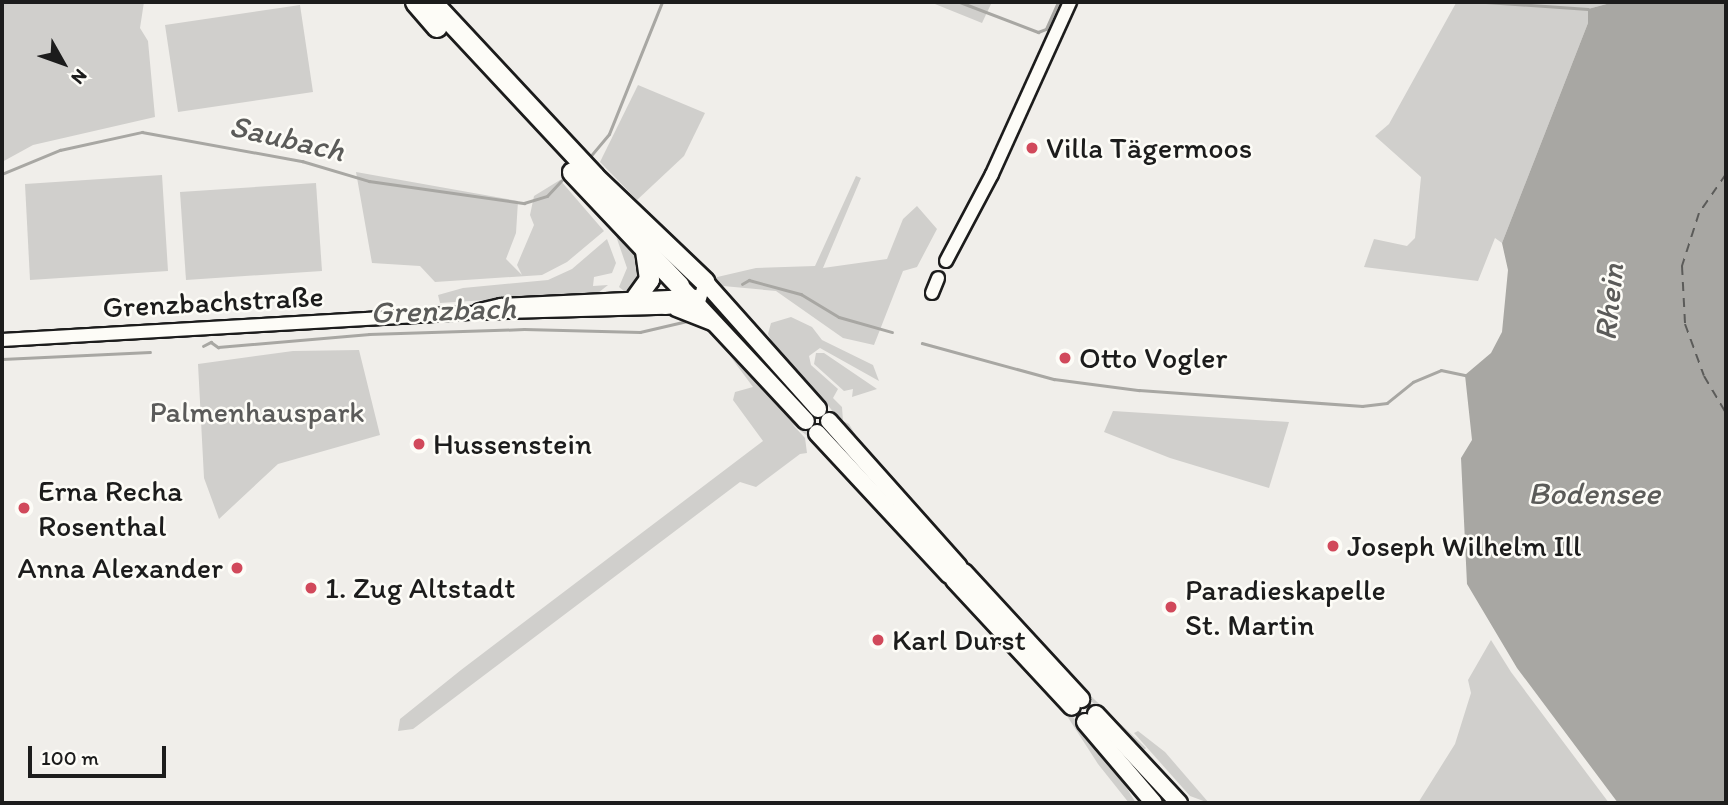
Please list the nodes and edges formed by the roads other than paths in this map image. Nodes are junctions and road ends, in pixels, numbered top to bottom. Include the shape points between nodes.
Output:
1 (415, 2) edge
2 (432, 2) edge
3 (1070, 2) edge
4 (644, 248) junction
5 (946, 261) dead end
6 (938, 278) dead end
7 (932, 293) dead end
8 (702, 295) junction
9 (636, 297) junction
10 (665, 308) junction
11 (469, 313) junction
12 (717, 326) junction
13 (2, 340) edge
14 (957, 574) junction
15 (1077, 703) dead end
16 (1154, 803) edge
17 (1180, 803) edge

1 - 4 highway
2 - 8 highway
3 - 5 street via 992,174
4 - 8 highway
4 - 9 highway via 649,276
6 - 7 street
8 - 9 street, Grenzbachstraße
8 - 10 street, Grenzbachstraße
8 - 12 main road
8 - 14 main road via 761,346
9 - 11 street, Grenzbachstraße via 500,305
10 - 11 street, Grenzbachstraße
10 - 12 street
11 - 13 street, Grenzbachstraße
12 - 14 main road
14 - 15 main road
16 - 17 main road via 1090,718

